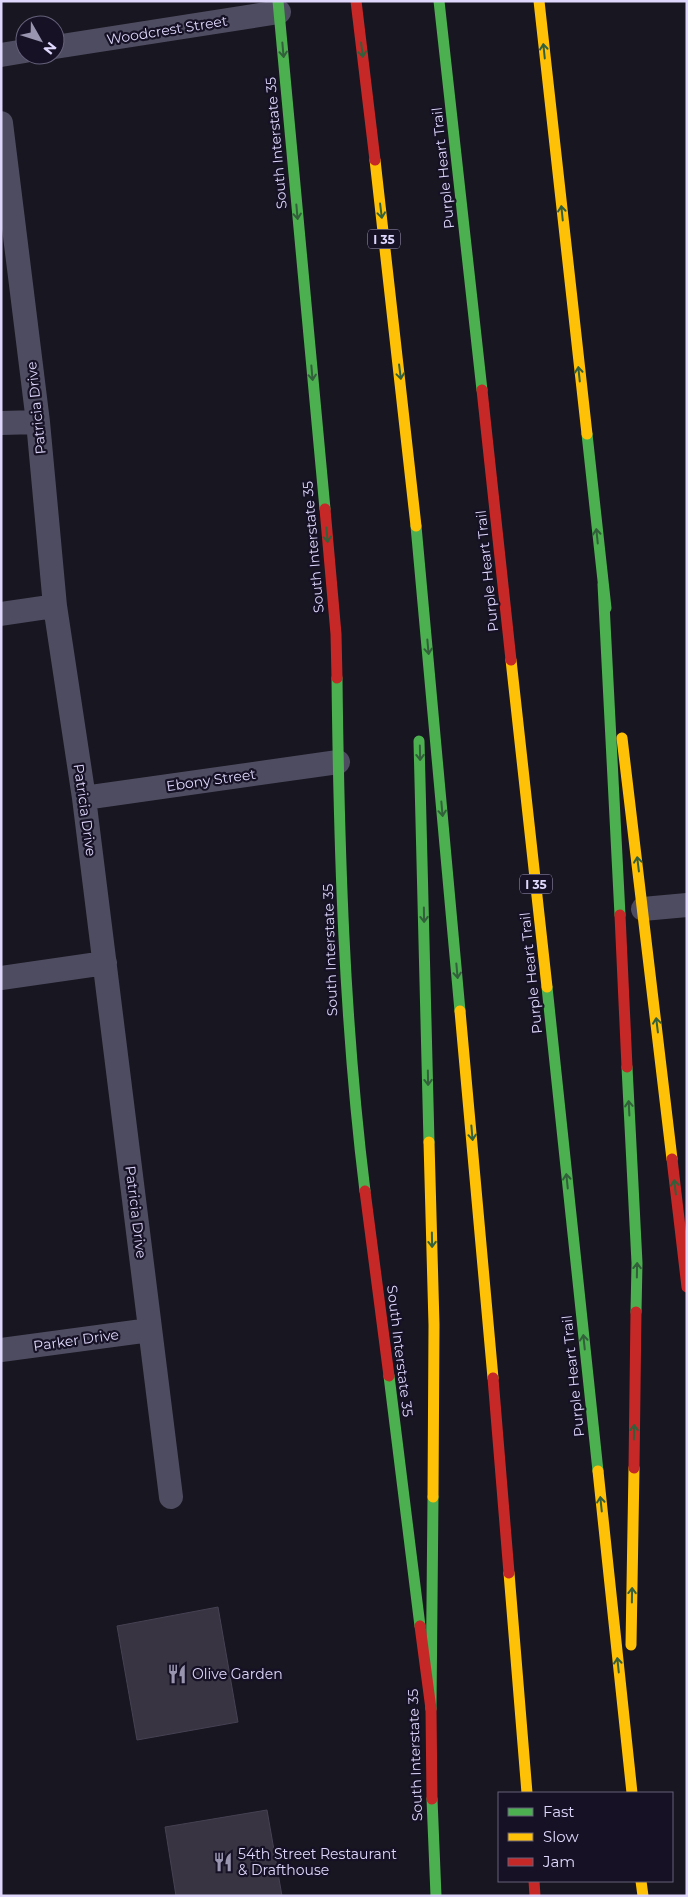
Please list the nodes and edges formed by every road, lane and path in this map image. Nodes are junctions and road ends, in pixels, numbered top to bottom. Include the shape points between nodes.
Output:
1 (356, 1) edge
2 (440, 1) edge
3 (539, 1) edge
4 (278, 7) edge
5 (65, 45) edge
6 (15, 53) edge
7 (1, 55) edge
8 (1, 123) edge
9 (38, 422) junction
10 (1, 423) edge
11 (412, 477) junction
12 (603, 584) junction
13 (55, 606) junction
14 (1, 614) edge
15 (417, 666) dead end
16 (419, 726) dead end
17 (338, 762) junction
18 (84, 798) junction
19 (687, 905) edge
20 (643, 909) junction
21 (105, 963) junction
22 (1, 978) edge
23 (687, 1288) edge
24 (150, 1330) junction
25 (1, 1350) edge
26 (171, 1497) dead end
27 (431, 1709) junction
28 (629, 1766) junction
29 (527, 1792) edge
30 (632, 1792) edge
31 (534, 1882) edge
32 (641, 1882) edge
33 (436, 1896) edge
34 (536, 1896) edge
35 (643, 1896) edge

1 -> 11 main road, I 35
28 -> 2 main road, Purple Heart Trail / I 35
12 -> 3 main road
4 - 5 street, Woodcrest Street
4 -> 17 main road, South Interstate 35 via 336,634
6 - 7 street
8 - 9 street, Patricia Drive
9 - 10 street
9 - 13 street, Patricia Drive
11 - 15 main road
11 -> 29 main road, I 35 via 489,1327
20 -> 12 main road
28 -> 12 main road via 637,1263
13 - 14 street
13 - 18 street, Patricia Drive
16 -> 27 main road via 434,1325
17 - 18 street, Ebony Street
17 - 27 main road, South Interstate 35 via 348,1022 355,1111
18 - 21 street, Patricia Drive
19 - 20 street
23 -> 20 main road
21 - 22 street
21 - 24 street, Patricia Drive
24 - 25 street, Parker Drive
24 - 26 street, Patricia Drive
27 - 33 main road, South Interstate 35
28 - 30 main road, Purple Heart Trail / I 35
31 - 34 main road
32 - 35 main road

